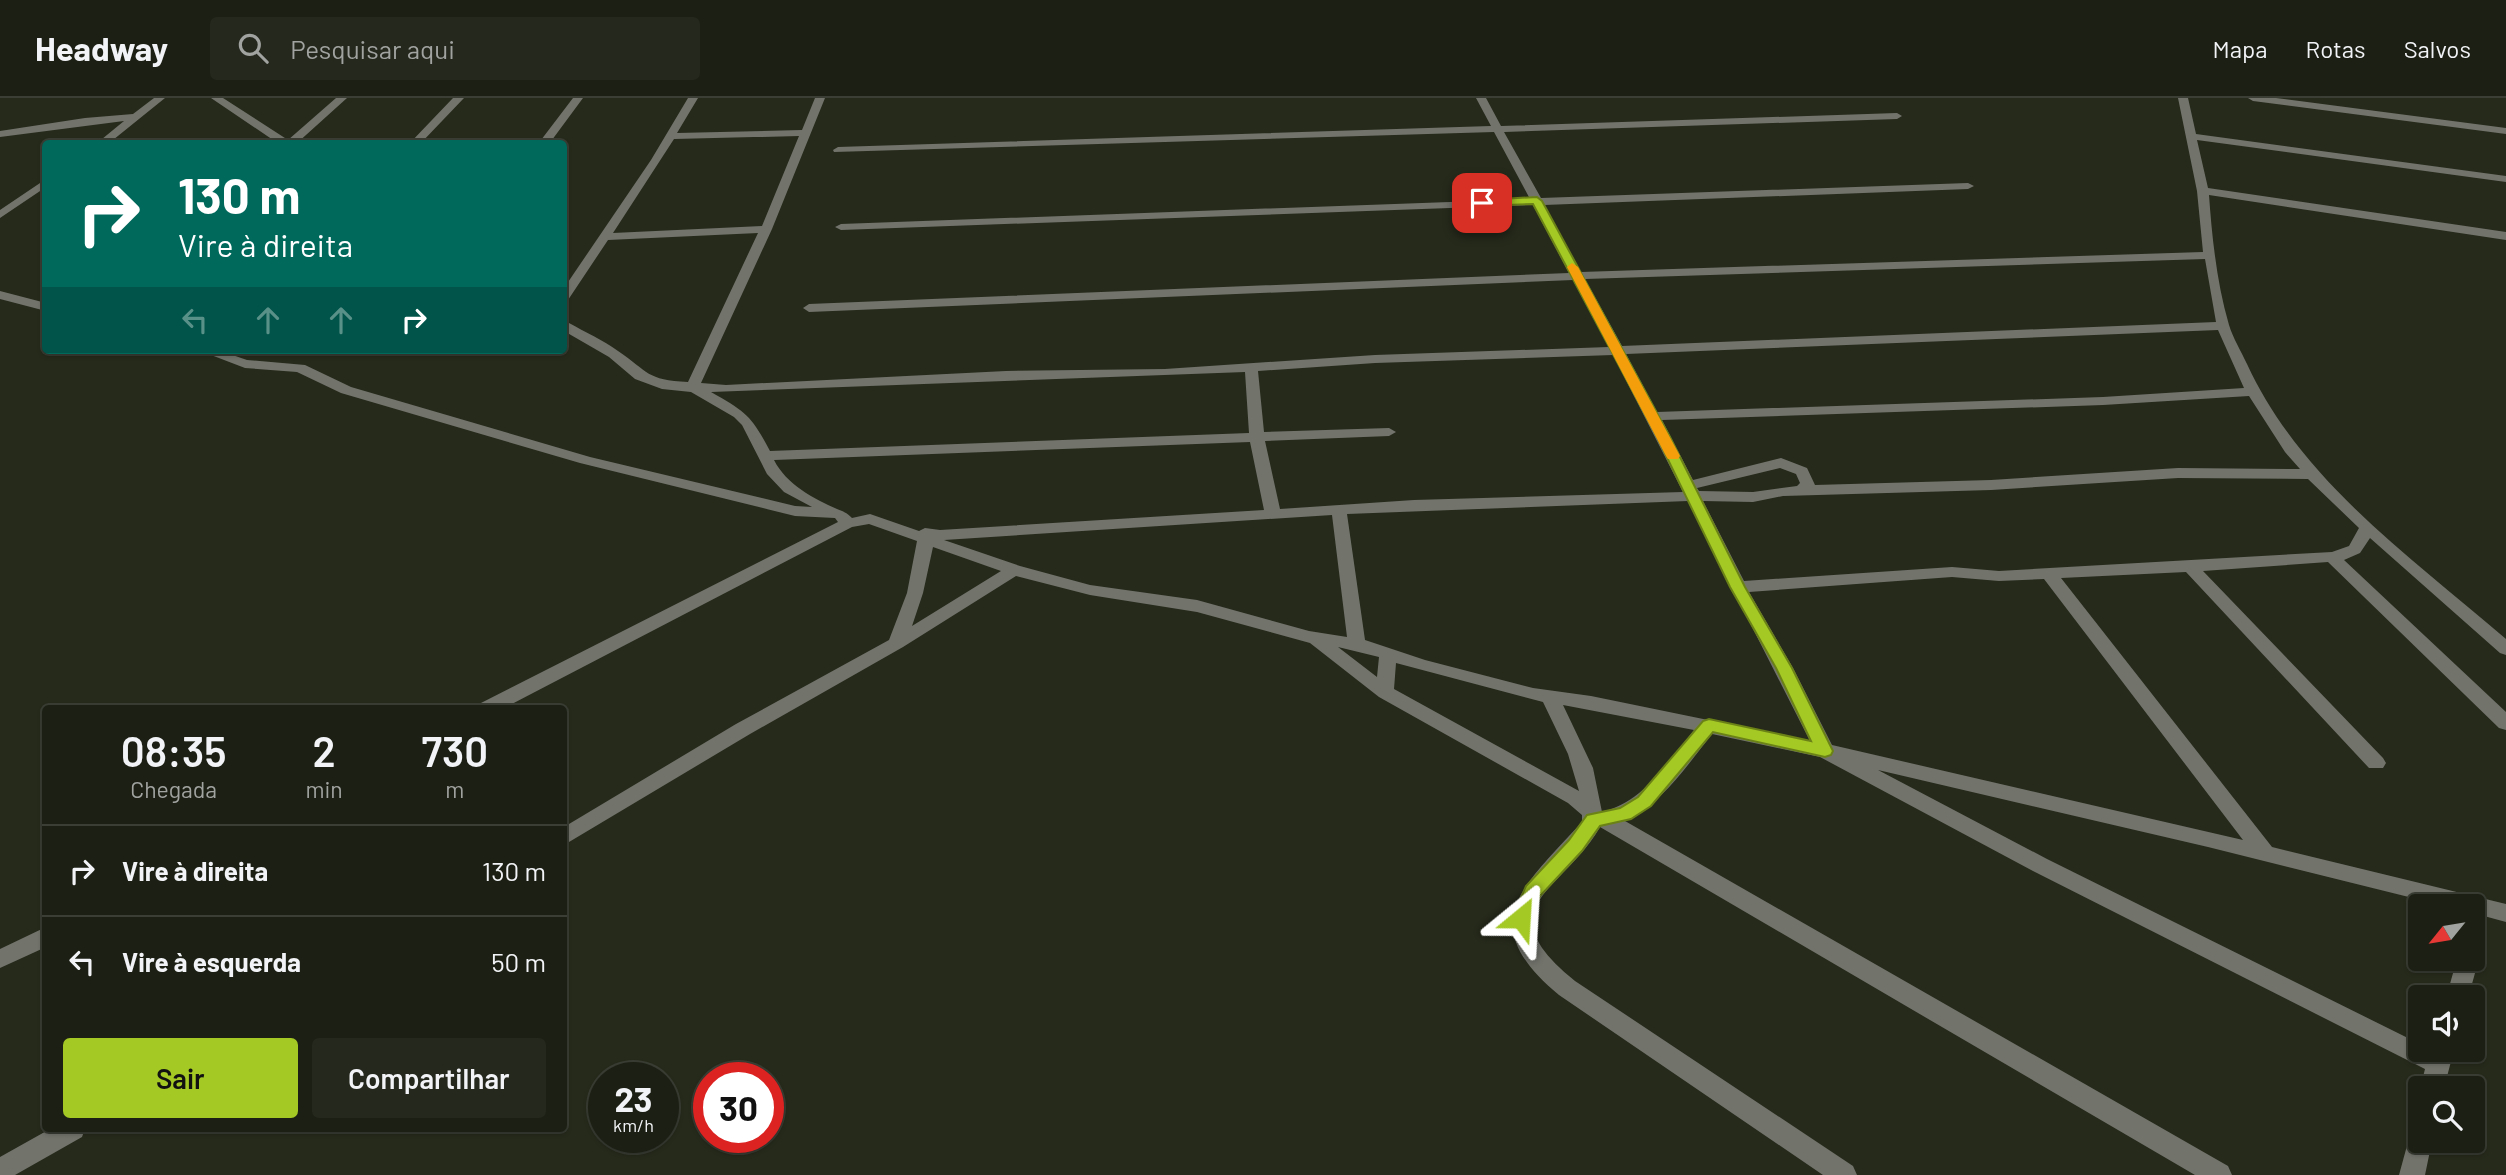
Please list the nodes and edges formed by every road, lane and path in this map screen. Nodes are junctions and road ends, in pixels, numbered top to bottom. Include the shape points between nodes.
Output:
1 (160, 98) edge
2 (218, 98) edge
3 (342, 98) edge
4 (459, 98) edge
5 (578, 98) edge
6 (693, 98) edge
7 (820, 98) edge
8 (1481, 98) edge
9 (2183, 98) edge
10 (2253, 98) edge
11 (1897, 116) dead end
12 (134, 117) junction
13 (1497, 127) junction
14 (2506, 131) edge
15 (805, 133) junction
16 (0, 134) edge
17 (2191, 135) junction
18 (670, 136) junction
19 (106, 140) edge
20 (282, 140) edge
21 (293, 140) edge
22 (418, 140) edge
23 (546, 140) edge
24 (838, 149) dead end
25 (2506, 179) edge
26 (42, 185) edge
27 (1968, 186) dead end
28 (2203, 191) junction
29 (1537, 201) junction
30 (0, 215) edge
31 (841, 227) dead end
32 (766, 229) junction
33 (2506, 236) edge
34 (603, 237) junction
35 (2211, 255) junction
36 (1577, 276) junction
37 (567, 292) edge
38 (0, 295) edge
39 (42, 306) edge
40 (809, 308) dead end
41 (2223, 326) junction
42 (567, 328) edge
43 (1617, 350) junction
44 (216, 354) edge
45 (1251, 366) junction
46 (693, 388) junction
47 (2253, 392) junction
48 (1653, 416) junction
49 (1389, 432) dead end
50 (1257, 438) junction
51 (764, 456) junction
52 (2311, 474) junction
53 (1690, 491) junction
54 (1802, 491) junction
55 (1339, 510) junction
56 (1273, 513) junction
57 (843, 519) junction
58 (2366, 529) junction
59 (918, 535) junction
60 (2332, 557) junction
61 (2190, 567) junction
62 (1014, 570) junction
63 (2048, 573) junction
64 (1738, 587) junction
65 (1312, 638) junction
66 (897, 643) junction
67 (1357, 644) junction
68 (2506, 649) edge
69 (1388, 653) junction
70 (1385, 692) junction
71 (1550, 698) junction
72 (494, 705) edge
73 (2506, 723) edge
74 (1709, 725) junction
75 (1825, 751) junction
76 (2376, 763) dead end
77 (1597, 818) junction
78 (567, 835) edge
79 (2265, 853) junction
80 (2426, 894) edge
81 (2485, 909) edge
82 (2506, 913) edge
83 (42, 938) edge
84 (0, 959) edge
85 (2408, 1042) edge
86 (68, 1132) edge
87 (2417, 1153) edge
88 (2, 1175) edge
89 (1844, 1175) edge
90 (2220, 1175) edge
91 (2412, 1175) edge

1 - 12 street
2 - 20 street
3 - 21 street
4 - 22 street
5 - 23 street
6 - 18 street
7 - 15 street
8 - 13 street
9 - 17 street
10 - 14 street
11 - 13 street
12 - 16 street
12 - 19 street
13 - 24 street
13 - 29 street
15 - 18 street
15 - 32 street
17 - 25 street
17 - 28 street
18 - 34 street
26 - 30 street
27 - 29 street
28 - 33 street
28 - 35 street
29 - 31 street
29 - 36 street
32 - 34 street
32 - 46 street
34 - 37 street
35 - 36 street
35 - 41 street
36 - 40 street
36 - 43 street
38 - 39 street
41 - 43 street
41 - 47 street
42 - 46 street via 607,349 650,382
43 - 45 street
43 - 48 street
44 - 57 street via 245,364 300,368 346,390 575,457 689,487
45 - 46 street via 1157,374
45 - 50 street
46 - 51 street via 739,414 755,432
47 - 48 street
47 - 52 street
48 - 53 street
49 - 50 street
50 - 51 street
50 - 56 street
51 - 57 street via 789,489
52 - 54 street via 2178,473
52 - 58 street
53 - 54 street via 1753,497
53 - 54 street via 1782,463 1802,471 1808,484
53 - 55 street
53 - 64 street
55 - 56 street
55 - 67 street
56 - 59 street
57 - 59 street via 870,519
57 - 72 street
58 - 60 street via 2358,549
58 - 68 street
59 - 62 street
59 - 66 street via 915,593
60 - 61 street
60 - 73 street
61 - 63 street
61 - 76 street
62 - 65 street via 1111,594 1197,606
62 - 66 street
63 - 64 street via 1989,576 1952,572
63 - 79 street
64 - 75 street
65 - 67 street
65 - 70 street
66 - 78 street
67 - 69 street
69 - 70 street
69 - 71 street
70 - 77 street via 1575,798
71 - 74 street
71 - 77 street via 1572,740
74 - 75 street
74 - 77 street via 1644,802 1625,814
75 - 79 street
75 - 85 street via 2040,865
77 - 89 street via 1526,904 1522,930 1531,954 1567,988
77 - 90 street
79 - 80 street
81 - 82 street
83 - 84 street
86 - 88 street via 0,1170
87 - 91 street

